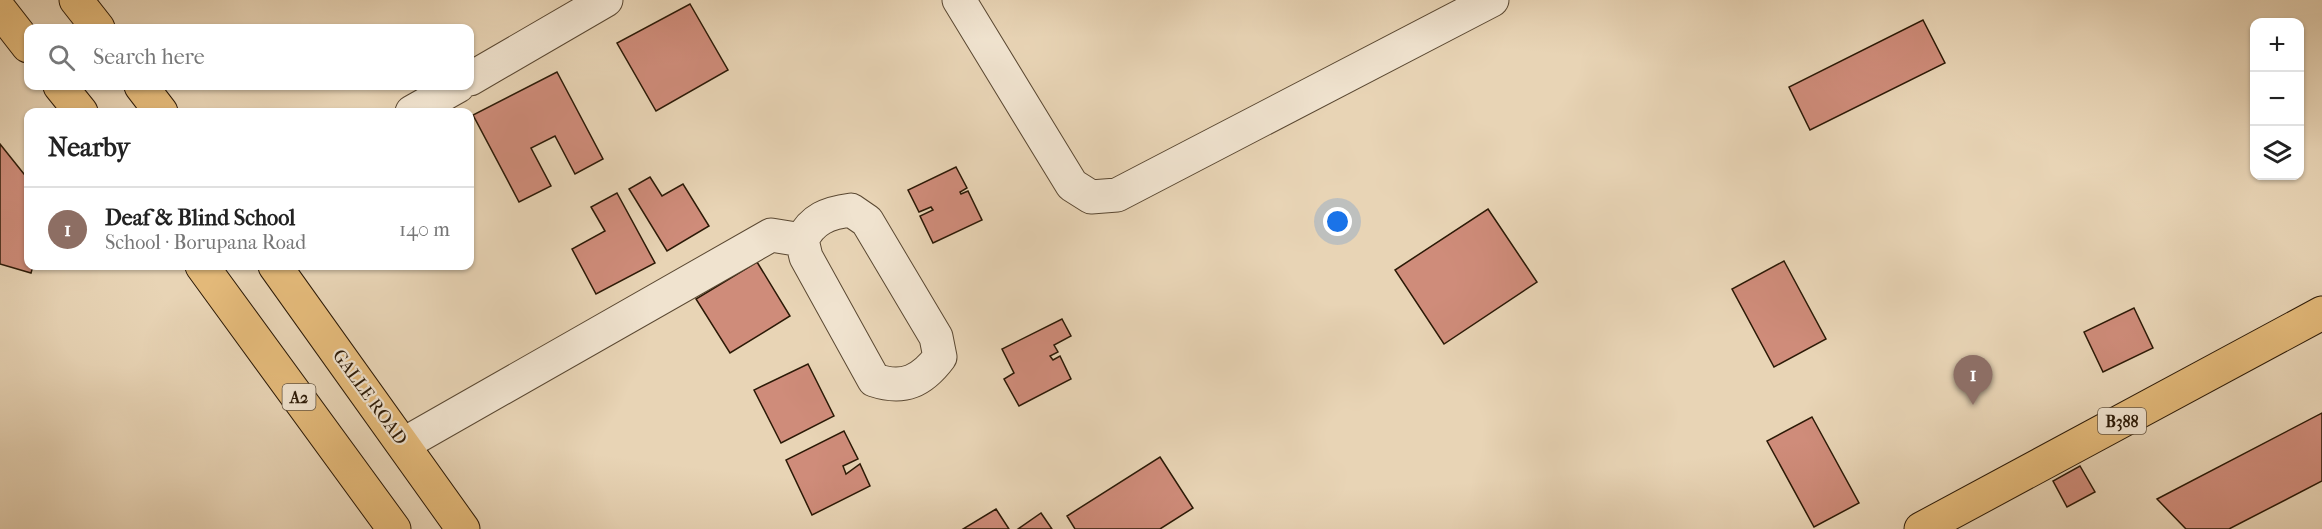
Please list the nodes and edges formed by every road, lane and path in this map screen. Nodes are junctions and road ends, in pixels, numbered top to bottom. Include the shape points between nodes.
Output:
1 (76, 0) edge
2 (606, 0) edge
3 (959, 0) edge
4 (1492, 0) edge
5 (0, 10) edge
6 (95, 24) edge
7 (24, 41) edge
8 (474, 77) edge
9 (63, 90) edge
10 (144, 90) edge
11 (451, 90) edge
12 (78, 108) edge
13 (158, 108) edge
14 (419, 108) edge
15 (802, 240) junction
16 (205, 270) edge
17 (278, 270) edge
18 (2322, 313) edge
19 (404, 444) junction
20 (394, 529) edge
21 (463, 529) edge
22 (1921, 529) edge

1 - 6 main road
2 - 8 street
3 - 4 street via 1072,185 1091,197 1117,195
5 - 7 main road
9 - 12 main road
10 - 13 main road
11 - 14 street
15 - 15 street via 809,225 833,212 851,210 867,221 936,337 940,357 928,372 891,386 874,380 806,257
15 - 19 street via 771,235
16 - 20 main road, A2
17 - 19 main road, GALLE ROAD
18 - 22 main road, B388
19 - 21 main road, GALLE ROAD

